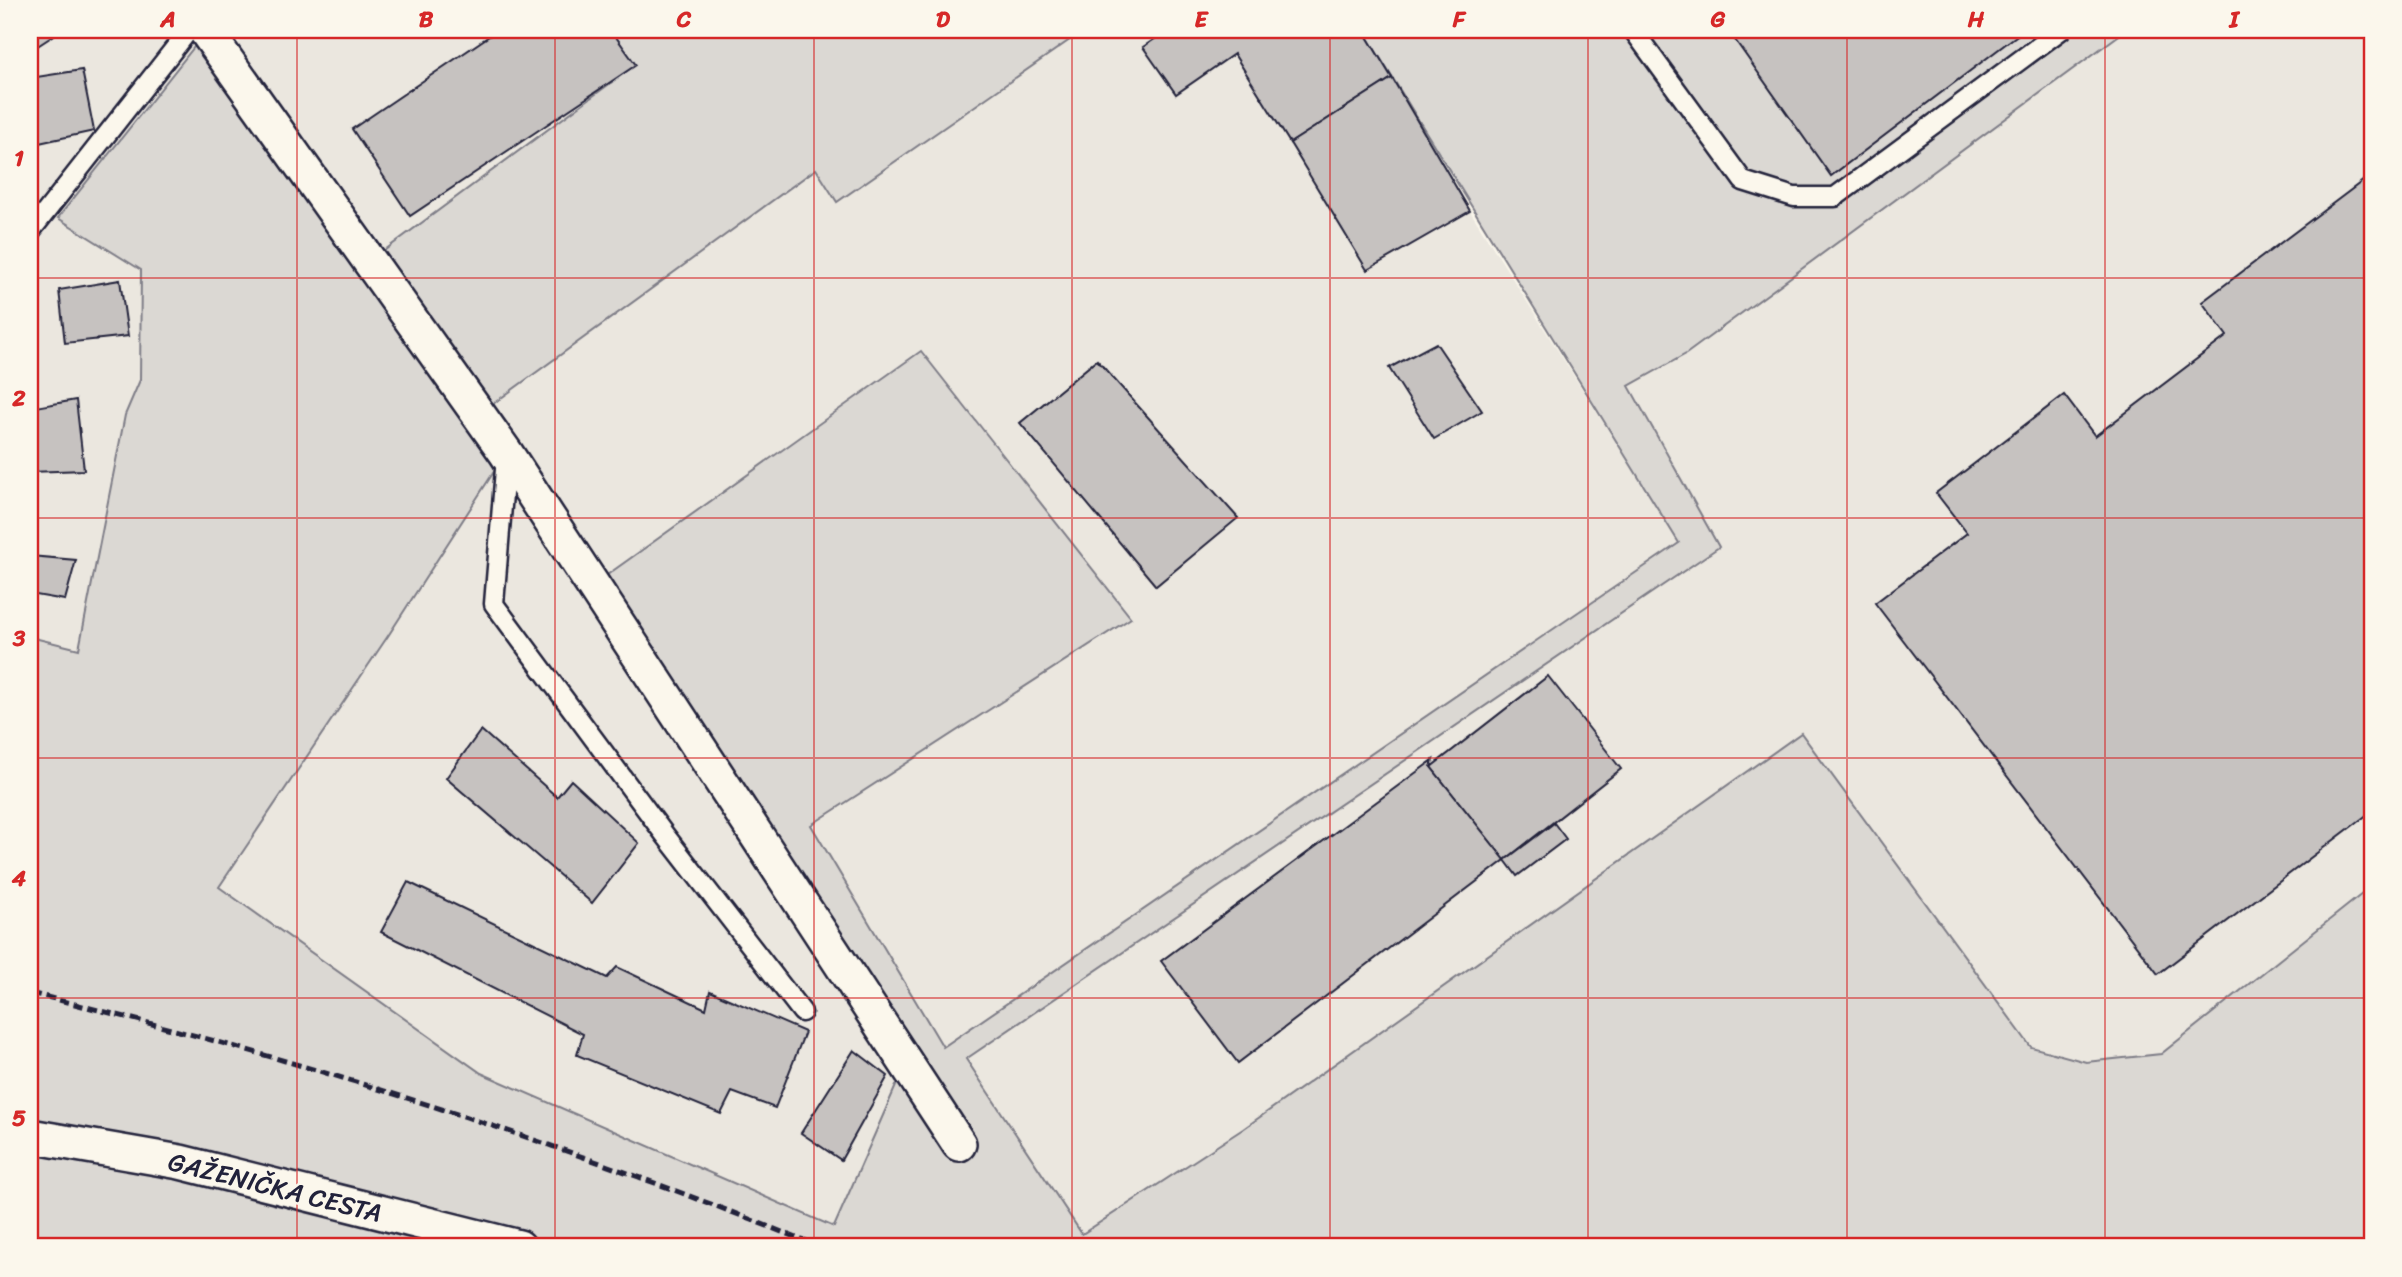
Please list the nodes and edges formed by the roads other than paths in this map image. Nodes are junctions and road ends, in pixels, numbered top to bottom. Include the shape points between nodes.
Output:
1 (188, 30) edge
2 (205, 30) edge
3 (1633, 30) edge
4 (2061, 30) edge
5 (30, 232) edge
6 (506, 453) junction
7 (802, 1012) dead end
8 (30, 1136) edge
9 (959, 1144) dead end
10 (519, 1247) edge

1 - 5 lane
2 - 6 street
3 - 4 lane via 1743,181 1794,198 1835,197
6 - 7 lane via 494,604
6 - 9 street
8 - 10 street, GAŽENIČKA CESTA via 180,1161

